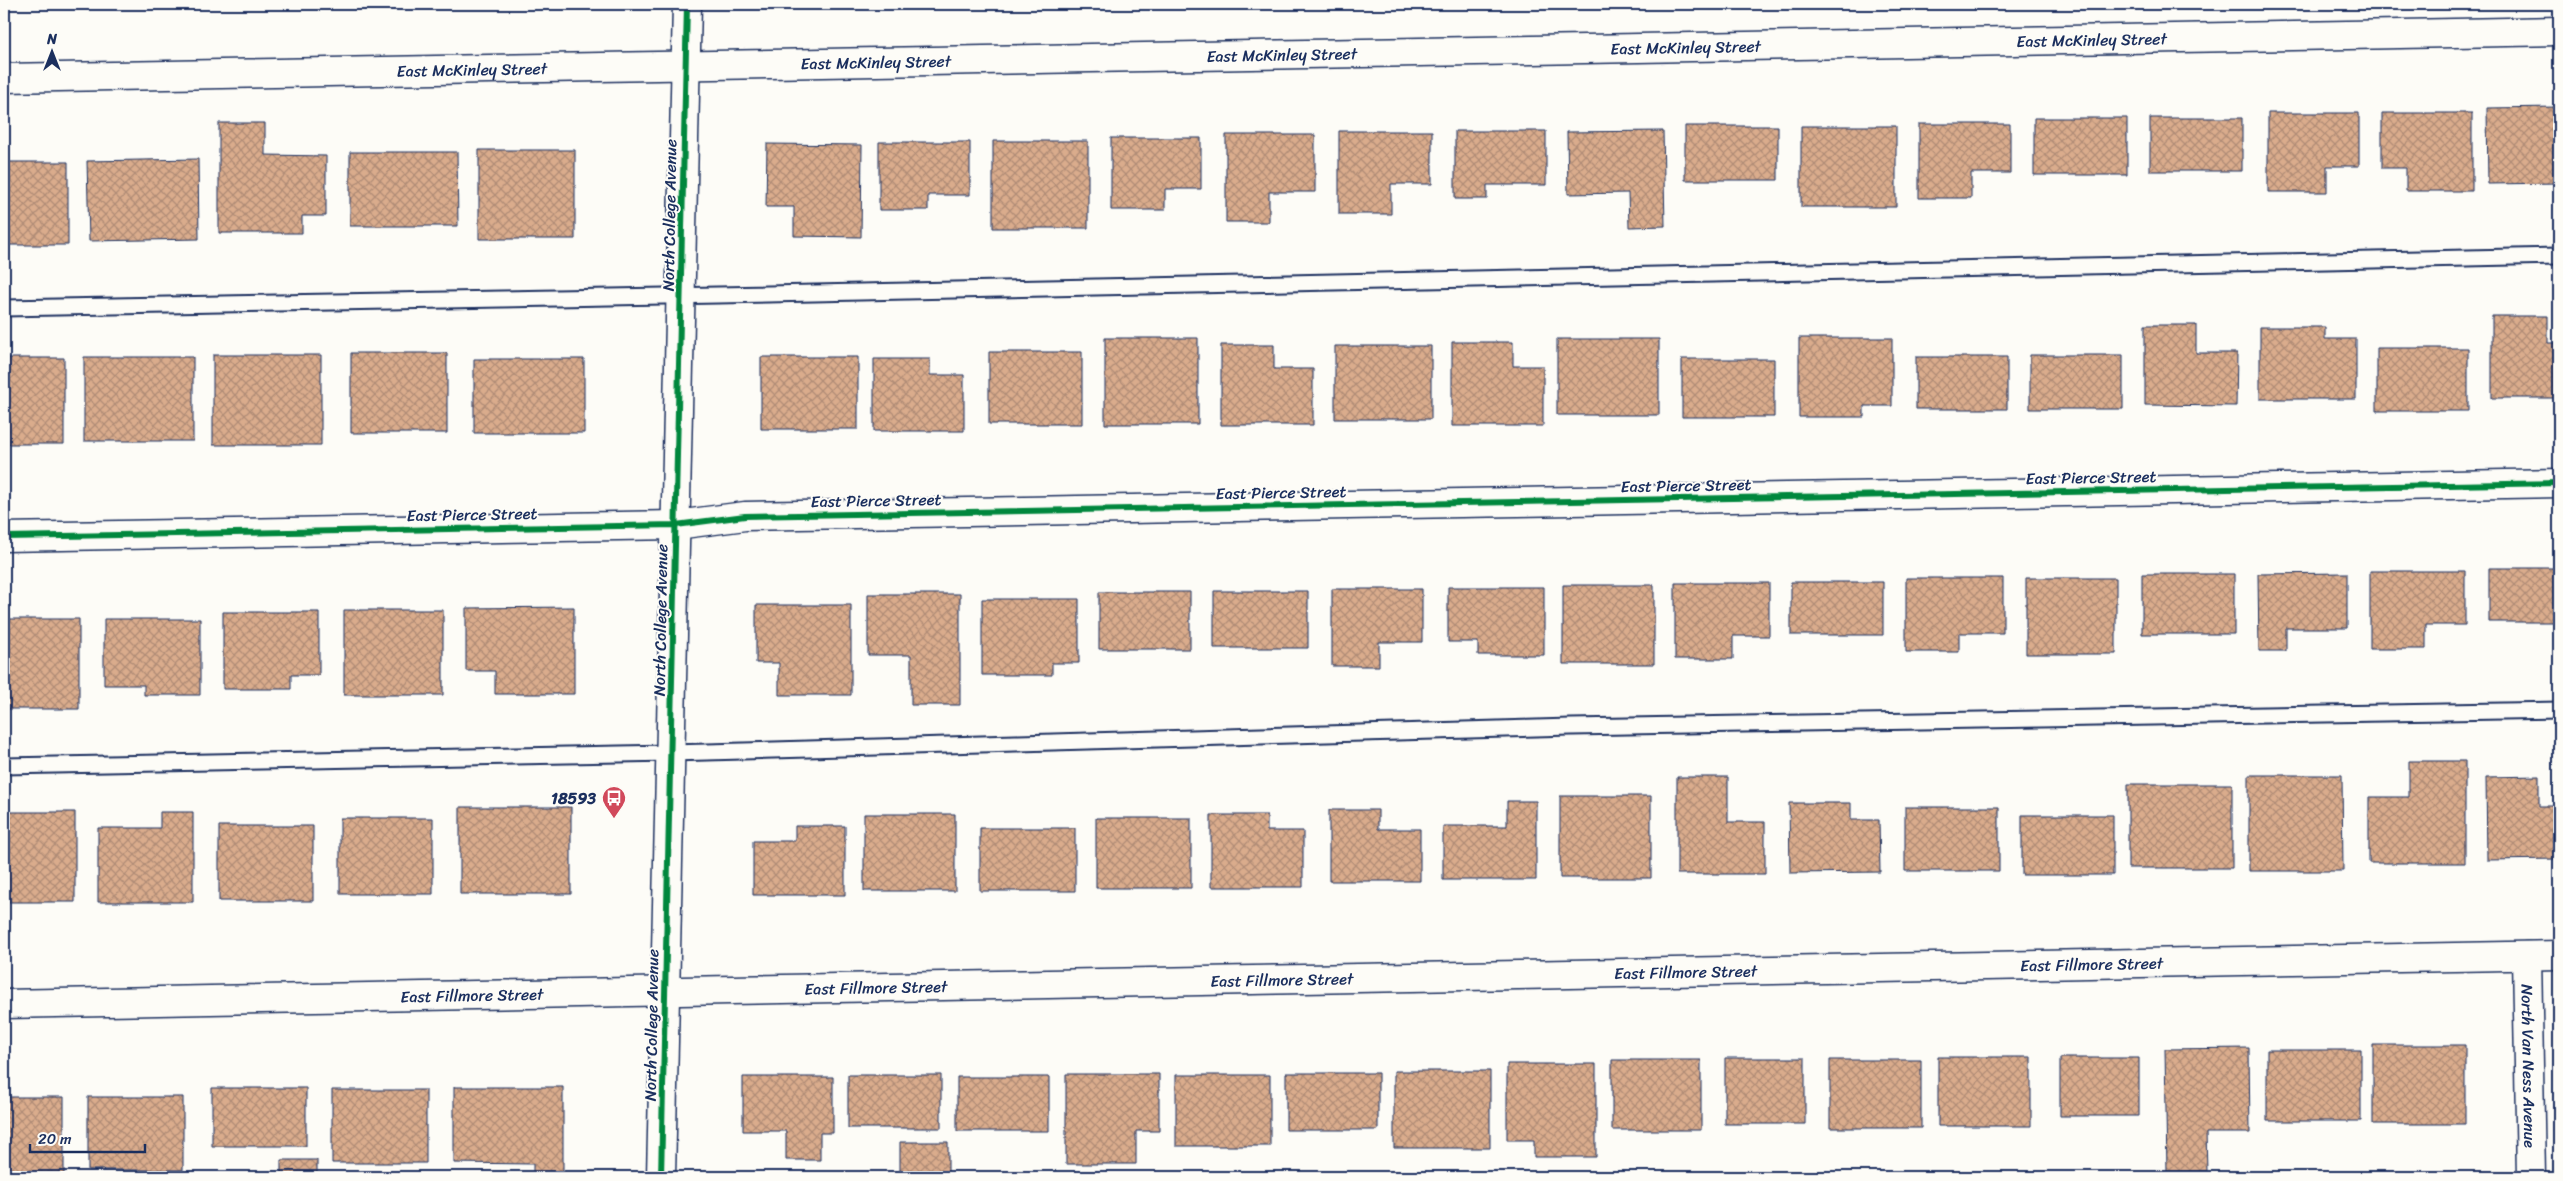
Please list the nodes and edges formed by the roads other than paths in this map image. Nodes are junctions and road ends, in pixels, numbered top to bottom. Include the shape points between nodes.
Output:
1 (688, 4) edge
2 (2559, 31) edge
3 (686, 64) junction
4 (4, 78) edge
5 (2559, 256) edge
6 (681, 296) junction
7 (4, 308) edge
8 (2559, 483) edge
9 (676, 525) junction
10 (4, 536) edge
11 (2559, 710) edge
12 (671, 753) junction
13 (4, 766) edge
14 (2559, 955) edge
15 (2527, 956) junction
16 (666, 992) junction
17 (4, 1004) edge
18 (661, 1177) edge
19 (2531, 1177) edge

1 - 3 street, North College Avenue
2 - 3 street, East McKinley Street
3 - 4 street, East McKinley Street
3 - 6 street, North College Avenue
5 - 6 lane
6 - 7 lane
6 - 9 street, North College Avenue
8 - 9 street, East Pierce Street via 755,516
9 - 10 street, East Pierce Street
9 - 12 street, North College Avenue
11 - 12 lane via 1571,727
12 - 13 lane
12 - 16 street, North College Avenue
14 - 15 street, East Fillmore Street
15 - 16 street, East Fillmore Street
15 - 19 street, North Van Ness Avenue
16 - 17 street, East Fillmore Street
16 - 18 street, North College Avenue

